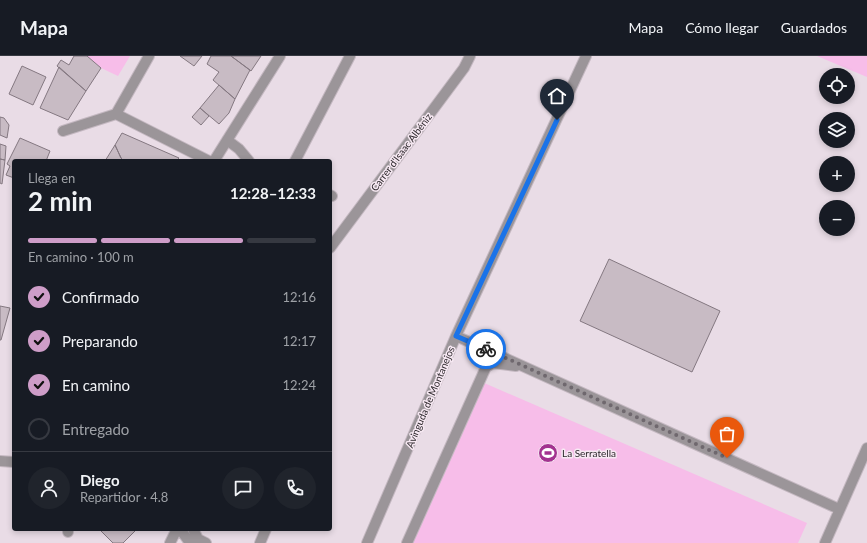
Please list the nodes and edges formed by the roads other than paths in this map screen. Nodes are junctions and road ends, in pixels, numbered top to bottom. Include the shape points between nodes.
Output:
1 (149, 56) edge
2 (280, 56) edge
3 (350, 56) edge
4 (470, 56) edge
5 (586, 56) edge
6 (116, 114) junction
7 (63, 131) dead end
8 (227, 140) junction
9 (205, 159) edge
10 (215, 159) edge
11 (247, 159) edge
12 (296, 159) edge
13 (332, 245) edge
14 (456, 336) junction
15 (530, 369) junction
16 (867, 448) edge
17 (0, 461) edge
18 (12, 462) edge
19 (839, 509) junction
20 (176, 531) edge
21 (181, 531) edge
22 (194, 531) edge
23 (265, 531) edge
24 (170, 543) edge
25 (190, 543) edge
26 (206, 543) edge
27 (260, 543) edge
28 (367, 543) edge
29 (407, 543) edge
30 (826, 543) edge

1 - 6 street
2 - 8 street
3 - 12 street
4 - 13 street, Carrer d'Isaac Albéniz via 464,68
5 - 14 street, Avinguda de Montanejos
6 - 7 street
6 - 9 street
8 - 10 street
8 - 11 street
14 - 15 street
14 - 28 street, Avinguda de Montanejos
15 - 19 street
15 - 29 street via 493,363 486,367
16 - 19 street
17 - 18 street
19 - 30 street
20 - 24 street
21 - 25 street
22 - 26 street via 198,539
23 - 27 street

